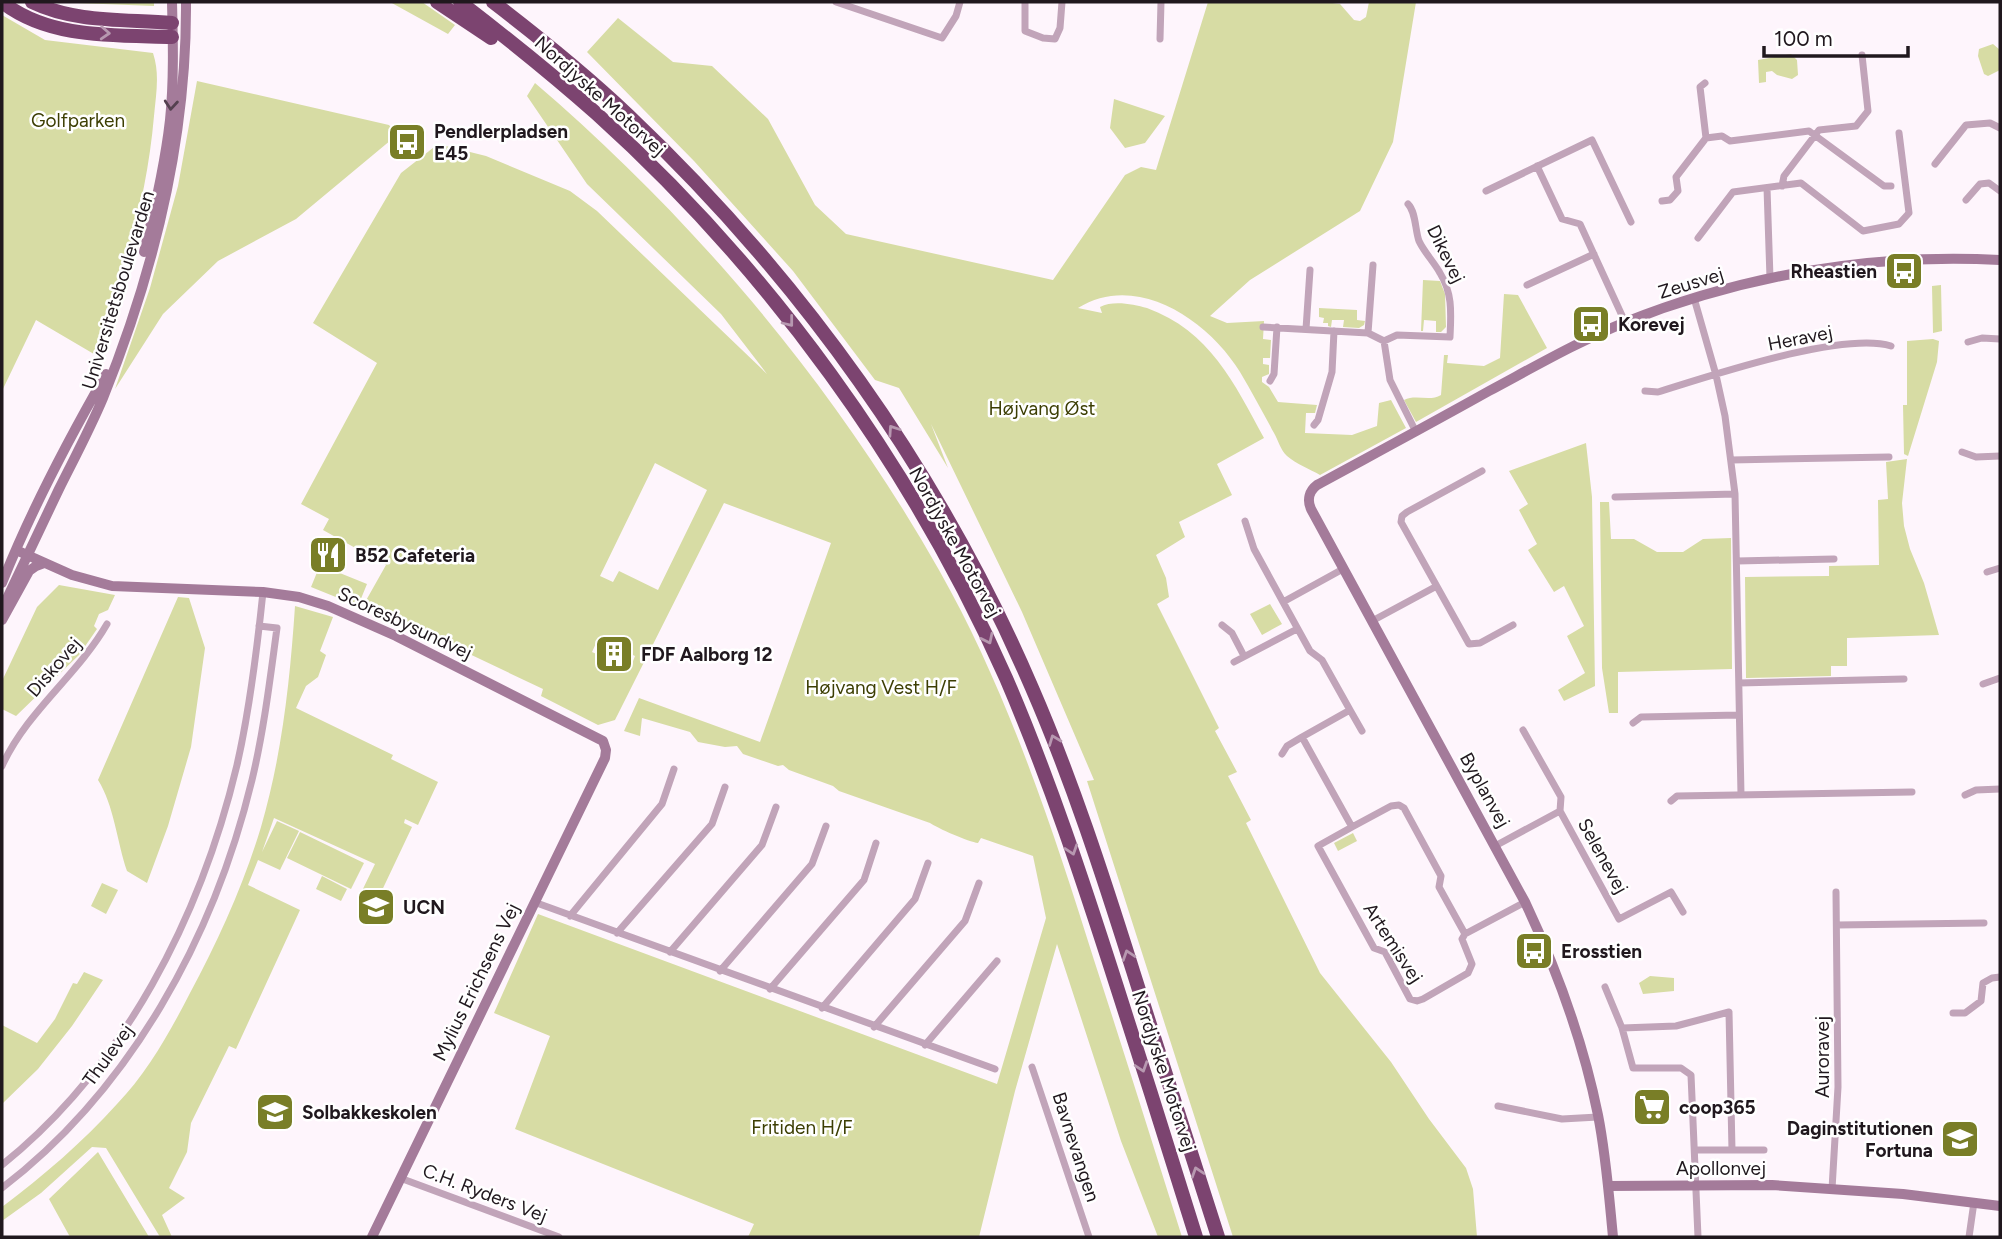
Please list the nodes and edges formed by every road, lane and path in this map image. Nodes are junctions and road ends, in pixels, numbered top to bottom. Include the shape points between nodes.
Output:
1 (2, 2) edge
2 (32, 2) edge
3 (172, 2) edge
4 (186, 2) edge
5 (437, 2) edge
6 (460, 2) edge
7 (494, 2) edge
8 (836, 2) edge
9 (960, 2) edge
10 (1025, 2) edge
11 (1062, 2) edge
12 (1161, 2) edge
13 (172, 30) junction
14 (1160, 39) dead end
15 (1862, 55) dead end
16 (1705, 83) dead end
17 (1999, 128) edge
18 (1899, 133) dead end
19 (1815, 136) junction
20 (1706, 138) junction
21 (1935, 164) dead end
22 (1537, 166) junction
23 (1782, 186) junction
24 (1891, 186) dead end
25 (1767, 188) junction
26 (1486, 191) dead end
27 (2000, 191) edge
28 (1966, 200) dead end
29 (1662, 201) dead end
30 (1408, 204) dead end
31 (1631, 222) dead end
32 (1698, 238) dead end
33 (1594, 254) junction
34 (2000, 260) edge
35 (1373, 265) dead end
36 (746, 270) junction
37 (1310, 270) dead end
38 (1770, 278) junction
39 (1527, 285) dead end
40 (1694, 298) junction
41 (1625, 322) junction
42 (1264, 327) dead end
43 (1277, 327) junction
44 (1307, 329) junction
45 (1334, 331) junction
46 (1368, 332) junction
47 (2000, 339) edge
48 (1384, 341) junction
49 (1968, 342) dead end
50 (1891, 346) dead end
51 (1716, 374) junction
52 (1270, 381) dead end
53 (1645, 391) dead end
54 (1314, 425) dead end
55 (1416, 432) junction
56 (72, 434) junction
57 (1962, 452) dead end
58 (2000, 456) edge
59 (1889, 457) dead end
60 (1731, 460) junction
61 (1482, 471) dead end
62 (1310, 494) joint
63 (1735, 494) junction
64 (1615, 497) dead end
65 (1245, 521) dead end
66 (16, 550) junction
67 (28, 555) junction
68 (1834, 559) dead end
69 (1737, 561) junction
70 (44, 563) junction
71 (2000, 568) edge
72 (1343, 569) junction
73 (1987, 572) dead end
74 (2, 583) edge
75 (1435, 587) junction
76 (263, 592) junction
77 (1283, 601) junction
78 (2, 609) edge
79 (2, 620) edge
80 (1373, 621) junction
81 (107, 624) dead end
82 (1223, 625) dead end
83 (1513, 625) dead end
84 (260, 626) junction
85 (1297, 629) junction
86 (1244, 656) junction
87 (1234, 662) dead end
88 (2000, 678) edge
89 (1905, 679) dead end
90 (1739, 683) junction
91 (1983, 684) dead end
92 (1350, 710) junction
93 (247, 713) junction
94 (1739, 715) junction
95 (265, 716) junction
96 (1633, 723) dead end
97 (1523, 730) dead end
98 (1362, 731) dead end
99 (1302, 737) junction
100 (603, 741) joint
101 (1282, 754) dead end
102 (2, 766) edge
103 (674, 769) dead end
104 (725, 787) dead end
105 (2000, 789) edge
106 (1912, 792) dead end
107 (1741, 795) junction
108 (1965, 795) dead end
109 (1671, 801) dead end
110 (776, 807) dead end
111 (1560, 811) junction
112 (224, 812) junction
113 (242, 817) junction
114 (826, 826) dead end
115 (1352, 827) junction
116 (876, 843) dead end
117 (1495, 846) junction
118 (928, 863) dead end
119 (979, 883) dead end
120 (1836, 892) dead end
121 (534, 902) junction
122 (1525, 902) junction
123 (190, 908) junction
124 (1683, 912) dead end
125 (207, 915) junction
126 (570, 916) junction
127 (1983, 923) dead end
128 (1837, 925) junction
129 (617, 933) junction
130 (1465, 934) junction
131 (670, 952) junction
132 (997, 961) dead end
133 (720, 971) junction
134 (2000, 977) edge
135 (1605, 987) dead end
136 (770, 989) junction
137 (822, 1008) junction
138 (1953, 1013) dead end
139 (874, 1027) junction
140 (1622, 1028) junction
141 (925, 1045) junction
142 (1032, 1067) dead end
143 (995, 1069) dead end
144 (1498, 1105) dead end
145 (1598, 1117) junction
146 (1696, 1150) junction
147 (1732, 1150) junction
148 (1764, 1150) dead end
149 (2, 1165) edge
150 (400, 1178) junction
151 (1697, 1185) junction
152 (1608, 1186) junction
153 (2, 1188) edge
154 (1832, 1189) junction
155 (1974, 1202) junction
156 (2000, 1206) edge
157 (372, 1237) edge
158 (559, 1237) edge
159 (1089, 1237) edge
160 (1196, 1237) edge
161 (1218, 1237) edge
162 (1613, 1237) edge
163 (1698, 1237) edge
164 (1969, 1237) edge

1 -> 13 highway via 39,24 74,32
2 - 13 highway via 73,16
3 - 13 street, Universitetsboulevarden
4 - 67 street, Universitetsboulevarden via 180,123 145,275 102,398
5 - 36 highway via 539,75
6 - 36 highway, Nordjyske Motorvej via 600,117
161 -> 7 highway, Nordjyske Motorvej via 1071,783 1012,642 935,498 848,366 744,235 627,114
8 - 9 street via 942,38
10 - 11 street via 1025,31 1055,39
12 - 14 street
13 -> 56 street, Universitetsboulevarden via 168,132 139,273 106,374
15 - 19 street via 1868,111 1856,126 1819,130
16 - 20 street via 1700,87
17 - 21 street via 1990,123 1966,125
18 - 23 street via 1909,213 1899,225 1863,231 1801,184
19 - 20 street via 1809,131 1730,141 1722,136
19 - 23 street via 1784,176
19 - 24 street via 1884,186
20 - 29 street via 1676,177 1678,191
22 - 26 street
22 - 31 street via 1592,140
22 - 33 street via 1562,219 1580,224
23 - 25 street
25 - 32 street via 1733,192
25 - 38 street
27 - 28 street via 1989,183 1980,184
30 - 48 street, Dikevej via 1420,244 1448,289 1450,337 1397,335
33 - 39 street
33 - 41 street
34 - 38 street, Zeusvej via 1908,260
35 - 46 street
36 -> 160 highway, Nordjyske Motorvej via 876,443 936,541 996,658 1065,829
37 - 44 street
38 - 40 street, Zeusvej
40 - 41 street, Zeusvej
40 - 51 street
41 - 55 street, Zeusvej
42 - 43 street
43 - 44 street
43 - 52 street
44 - 45 street
45 - 46 street
45 - 54 street via 1330,383
46 - 48 street
47 - 49 street
48 - 55 street via 1390,380
50 - 51 street, Heravej via 1877,342 1822,349
51 - 53 street, Heravej via 1658,392
51 - 60 street
55 - 62 street, Zeusvej via 1317,485
56 - 66 street, Universitetsboulevarden
56 - 67 street via 31,531
57 - 58 street via 1976,457
59 - 60 street
60 - 63 street
61 - 75 street via 1402,516 1403,528
62 - 72 street, Byplanvej via 1309,506
63 - 64 street
63 - 69 street
65 - 77 street via 1254,549
66 - 67 street, Scoresbysundvej
66 - 74 street, Universitetsboulevarden
67 - 70 street, Scoresbysundvej
67 - 78 street, Universitetsboulevarden
68 - 69 street
69 - 90 street
70 - 76 street, Scoresbysundvej via 112,586
70 - 79 street via 29,571
71 - 73 street
72 - 77 street
72 - 80 street, Byplanvej
75 - 80 street
75 - 83 street via 1469,645
76 - 84 street, Thulevej
76 - 100 street, Scoresbysundvej via 328,606
77 - 85 street
80 - 117 street, Byplanvej
81 - 102 street, Diskovej via 76,669 32,717
82 - 86 street
84 - 93 street, Thulevej
84 - 95 street, Thulevej via 277,628
85 - 86 street
85 - 92 street via 1310,651 1322,660
86 - 87 street
88 - 91 street
89 - 90 street
90 - 94 street
92 - 98 street
92 - 99 street
93 - 95 street
93 - 112 street, Thulevej
94 - 96 street via 1641,717
94 - 107 street
95 - 113 street, Thulevej
97 - 111 street, Selenevej via 1561,797
99 - 101 street
99 - 115 street
100 - 121 street, Mylius Erichsens Vej via 605,758
103 - 126 street via 662,804
104 - 129 street via 712,824
105 - 108 street
106 - 107 street
107 - 109 street via 1677,796
110 - 131 street via 762,845
111 - 117 street, Selenevej
111 - 124 street, Selenevej via 1619,919 1671,892
112 - 113 street
112 - 123 street, Thulevej
113 - 125 street, Thulevej
114 - 133 street via 812,863
115 - 130 street, Artemisvej via 1391,806 1404,808 1441,876 1439,887
115 - 130 street, Artemisvej via 1315,843 1374,948 1385,952 1410,999 1423,999 1468,973 1472,964 1463,945
116 - 136 street via 864,880
117 - 122 street, Byplanvej
118 - 137 street via 915,899
119 - 139 street via 965,920
120 - 128 street, Auroravej
121 - 126 street
121 - 150 street, Mylius Erichsens Vej
122 - 130 street
122 - 145 street, Byplanvej via 1575,1027
123 - 125 street
123 - 149 street, Thulevej via 148,991 90,1078 50,1123
125 - 153 street, Thulevej via 159,1009 104,1090 63,1136
126 - 129 street
127 - 128 street
128 - 154 street, Auroravej via 1838,1087
129 - 131 street
131 - 133 street
132 - 141 street
133 - 136 street
134 - 138 street via 1983,983 1981,1001 1965,1013
135 - 140 street
136 - 137 street
137 - 139 street
139 - 141 street
140 - 146 street via 1633,1068 1681,1068 1691,1075
140 - 147 street via 1676,1026 1729,1012
141 - 143 street
142 - 159 street, Bavnevangen
144 - 145 street via 1562,1119
145 - 152 street, Byplanvej
146 - 147 street
146 - 151 street
147 - 148 street
150 - 157 street, Mylius Erichsens Vej
150 - 158 street, C.H. Ryders Vej
151 - 152 street, Apollonvej
151 - 154 street, Apollonvej
151 - 163 street
152 - 162 street, Byplanvej
154 - 155 street, Apollonvej
155 - 156 street, Apollonvej
155 - 164 street

